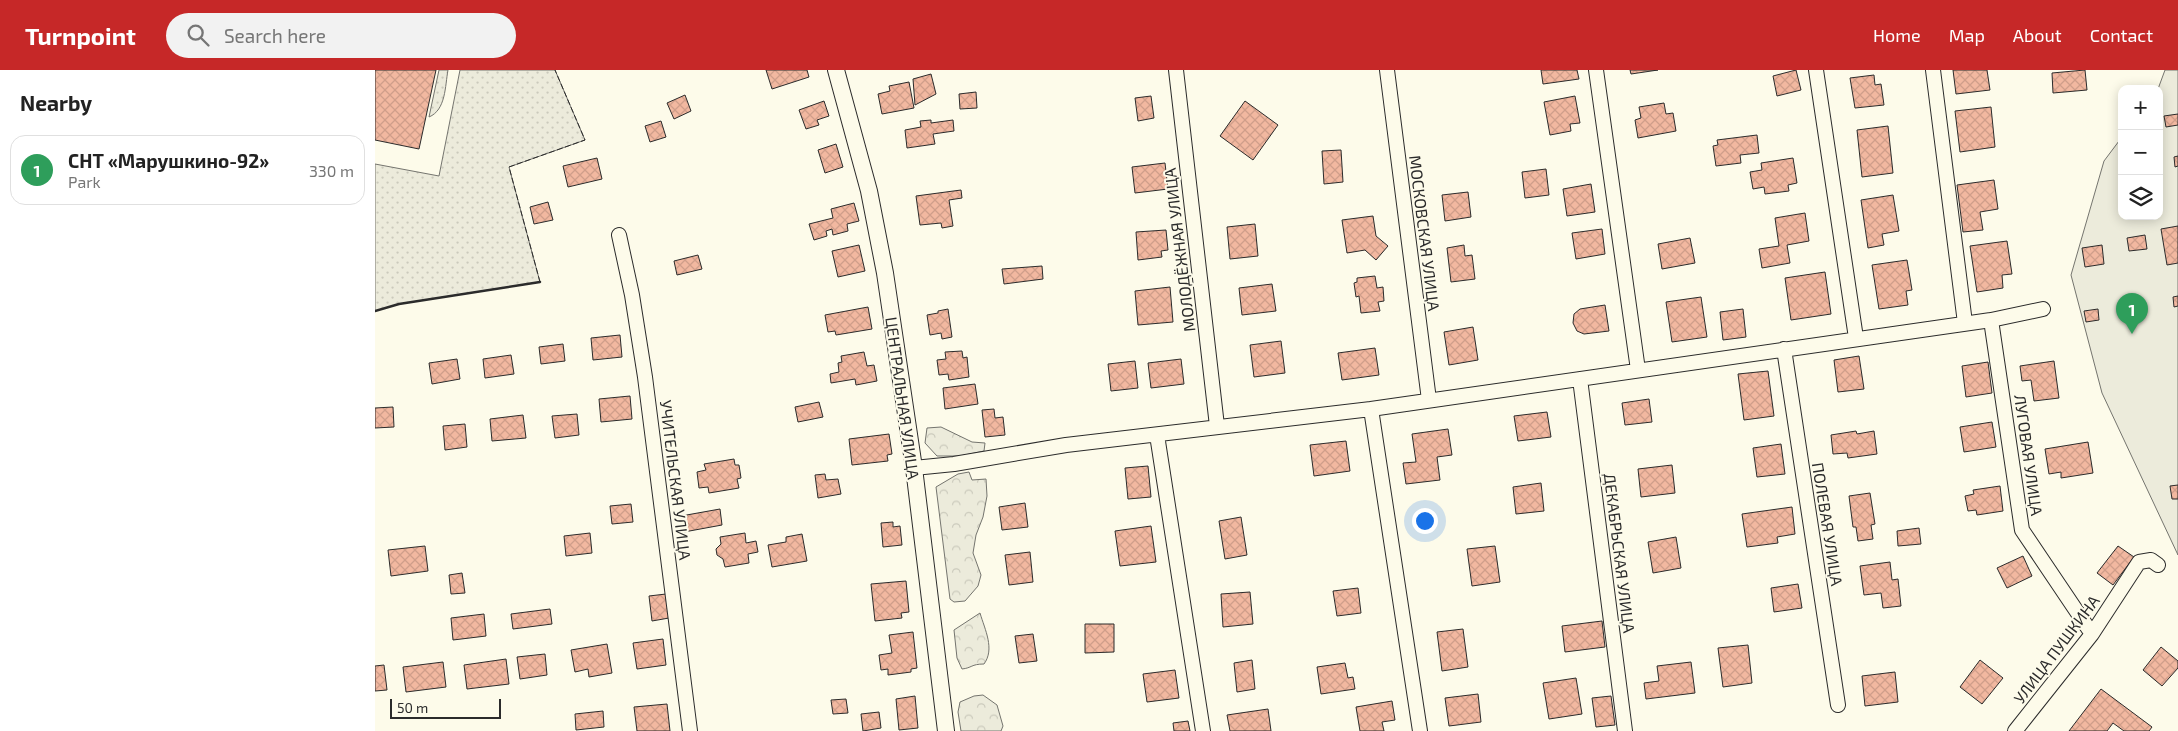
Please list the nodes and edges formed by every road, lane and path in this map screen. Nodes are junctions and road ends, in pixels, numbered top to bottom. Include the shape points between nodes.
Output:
1 (836, 70) edge
2 (1176, 70) edge
3 (1387, 70) edge
4 (1596, 70) edge
5 (1815, 70) edge
6 (1933, 70) edge
7 (619, 236) dead end
8 (2043, 309) dead end
9 (1991, 320) junction
10 (1965, 323) junction
11 (1856, 338) junction
12 (1784, 349) junction
13 (1638, 370) junction
14 (1580, 379) junction
15 (1429, 400) junction
16 (1371, 409) junction
17 (1217, 426) junction
18 (1157, 435) junction
19 (914, 468) junction
20 (2158, 565) dead end
21 (2093, 634) junction
22 (1838, 705) dead end
23 (690, 731) edge
24 (946, 731) edge
25 (1203, 731) edge
26 (1420, 731) edge
27 (1625, 731) edge
28 (2015, 731) edge

1 - 19 street, ЦЕНТРАЛЬНАЯ УЛИЦА via 865,174 882,258
2 - 17 street, МОЛОДЁЖНАЯ УЛИЦА
3 - 15 street, МОСКОВСКАЯ УЛИЦА
4 - 13 street
5 - 11 street
6 - 10 street
7 - 23 street, УЧИТЕЛЬСКАЯ УЛИЦА via 645,377
8 - 9 street
9 - 10 street
9 - 21 street, ЛУГОВАЯ УЛИЦА via 2022,530
10 - 11 street
11 - 12 street
12 - 13 street
12 - 22 street, ПОЛЕВАЯ УЛИЦА
13 - 14 street
14 - 15 street
14 - 27 street, ДЕКАБРЬСКАЯ УЛИЦА
15 - 16 street
16 - 17 street
16 - 26 street
17 - 18 street
18 - 19 street
18 - 25 street
19 - 24 street, ЦЕНТРАЛЬНАЯ УЛИЦА
20 - 21 street, УЛИЦА ПУШКИНА via 2151,560 2139,562
21 - 28 street, УЛИЦА ПУШКИНА

